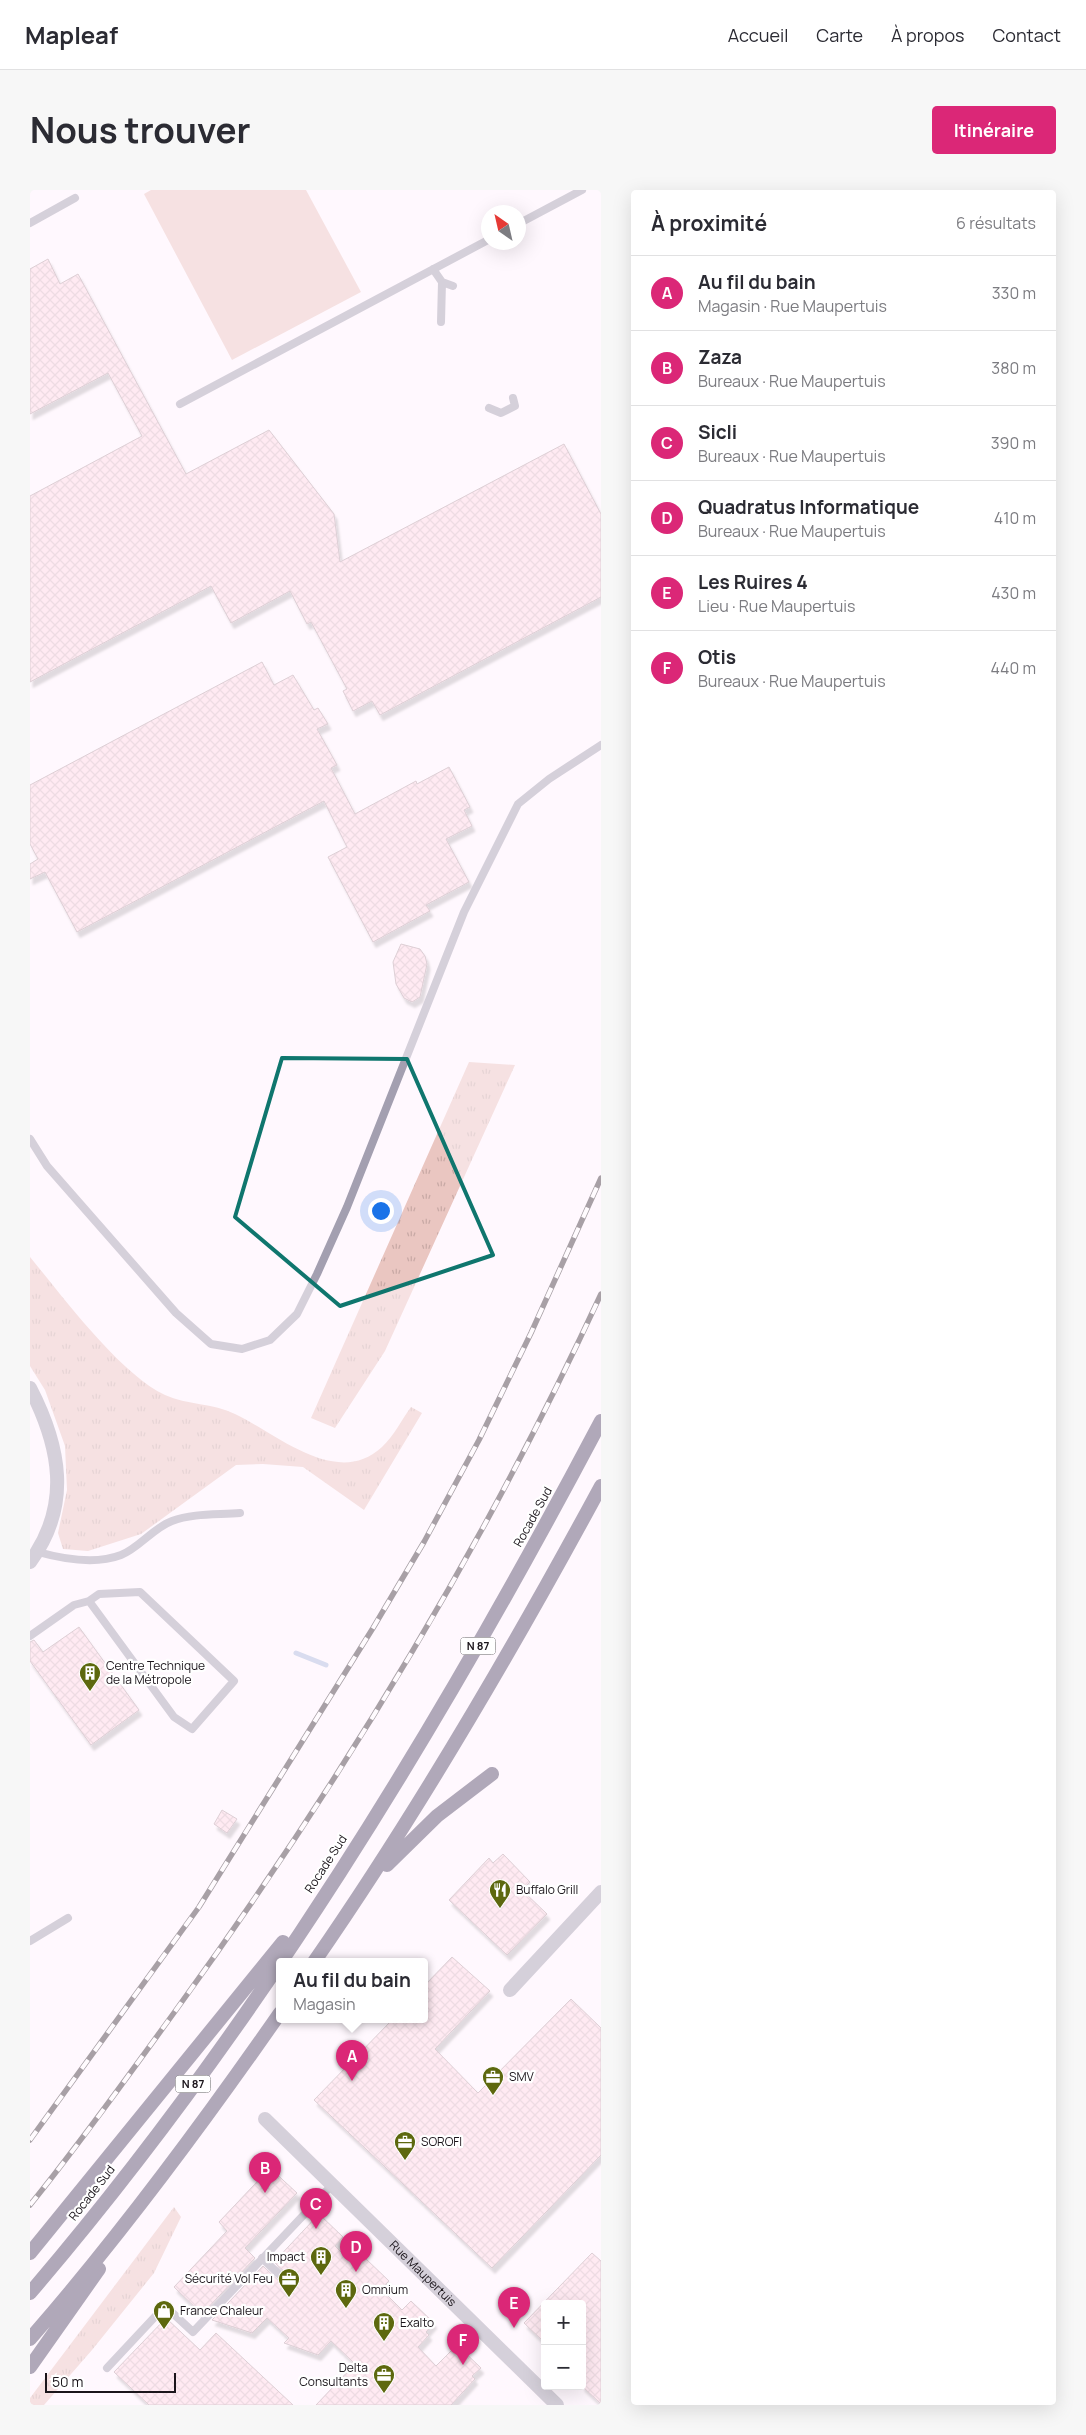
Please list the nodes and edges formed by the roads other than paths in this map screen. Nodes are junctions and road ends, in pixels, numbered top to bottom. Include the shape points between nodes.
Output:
1 (582, 190) edge
2 (75, 198) dead end
3 (526, 220) edge
4 (30, 223) edge
5 (481, 244) edge
6 (433, 269) junction
7 (442, 282) junction
8 (453, 286) dead end
9 (441, 322) dead end
10 (513, 398) dead end
11 (180, 404) dead end
12 (489, 408) dead end
13 (601, 745) edge
14 (30, 1139) edge
15 (30, 1388) edge
16 (601, 1421) edge
17 (601, 1486) edge
18 (240, 1513) dead end
19 (34, 1557) edge
20 (89, 1601) junction
21 (30, 1636) edge
22 (492, 1774) dead end
23 (345, 1865) junction
24 (366, 1887) junction
25 (601, 1892) edge
26 (68, 1918) dead end
27 (30, 1942) edge
28 (282, 1958) edge
29 (317, 1958) edge
30 (276, 1966) edge
31 (510, 1990) dead end
32 (276, 2018) edge
33 (265, 2119) dead end
34 (187, 2143) junction
35 (332, 2185) junction
36 (30, 2253) edge
37 (262, 2258) junction
38 (286, 2280) dead end
39 (30, 2293) edge
40 (30, 2339) edge
41 (30, 2367) edge
42 (107, 2368) dead end
43 (557, 2405) edge

1 - 3 lane
2 - 4 lane
5 - 6 lane
6 - 7 lane
6 - 11 lane
7 - 8 lane
7 - 9 lane
10 - 12 lane via 515,406 501,413
13 - 14 lane via 549,778 518,804 464,912 347,1207 317,1274 297,1314 270,1340 242,1349 211,1344 176,1313 47,1166
15 - 19 street via 46,1418 56,1457 57,1487 53,1516
16 - 23 highway, Rocade Sud / N 87 via 480,1644
17 - 24 highway, N 87 via 476,1710
18 - 19 lane via 171,1521 121,1554 95,1559
20 - 20 lane via 174,1716 192,1729 234,1681 140,1592 99,1594
20 - 21 lane via 74,1605
22 - 24 highway via 424,1826
23 - 28 highway, Rocade Sud / N 87
23 - 36 highway
24 - 29 highway, N 87
25 - 31 street
26 - 27 lane
30 - 39 highway, Rocade Sud / N 87 via 177,2106
32 - 34 highway, N 87
33 - 35 street, Rue Maupertuis
34 - 40 highway, N 87
34 - 41 highway
35 - 37 lane
35 - 43 street, Rue Maupertuis
37 - 38 lane
37 - 42 lane via 192,2332 165,2306

